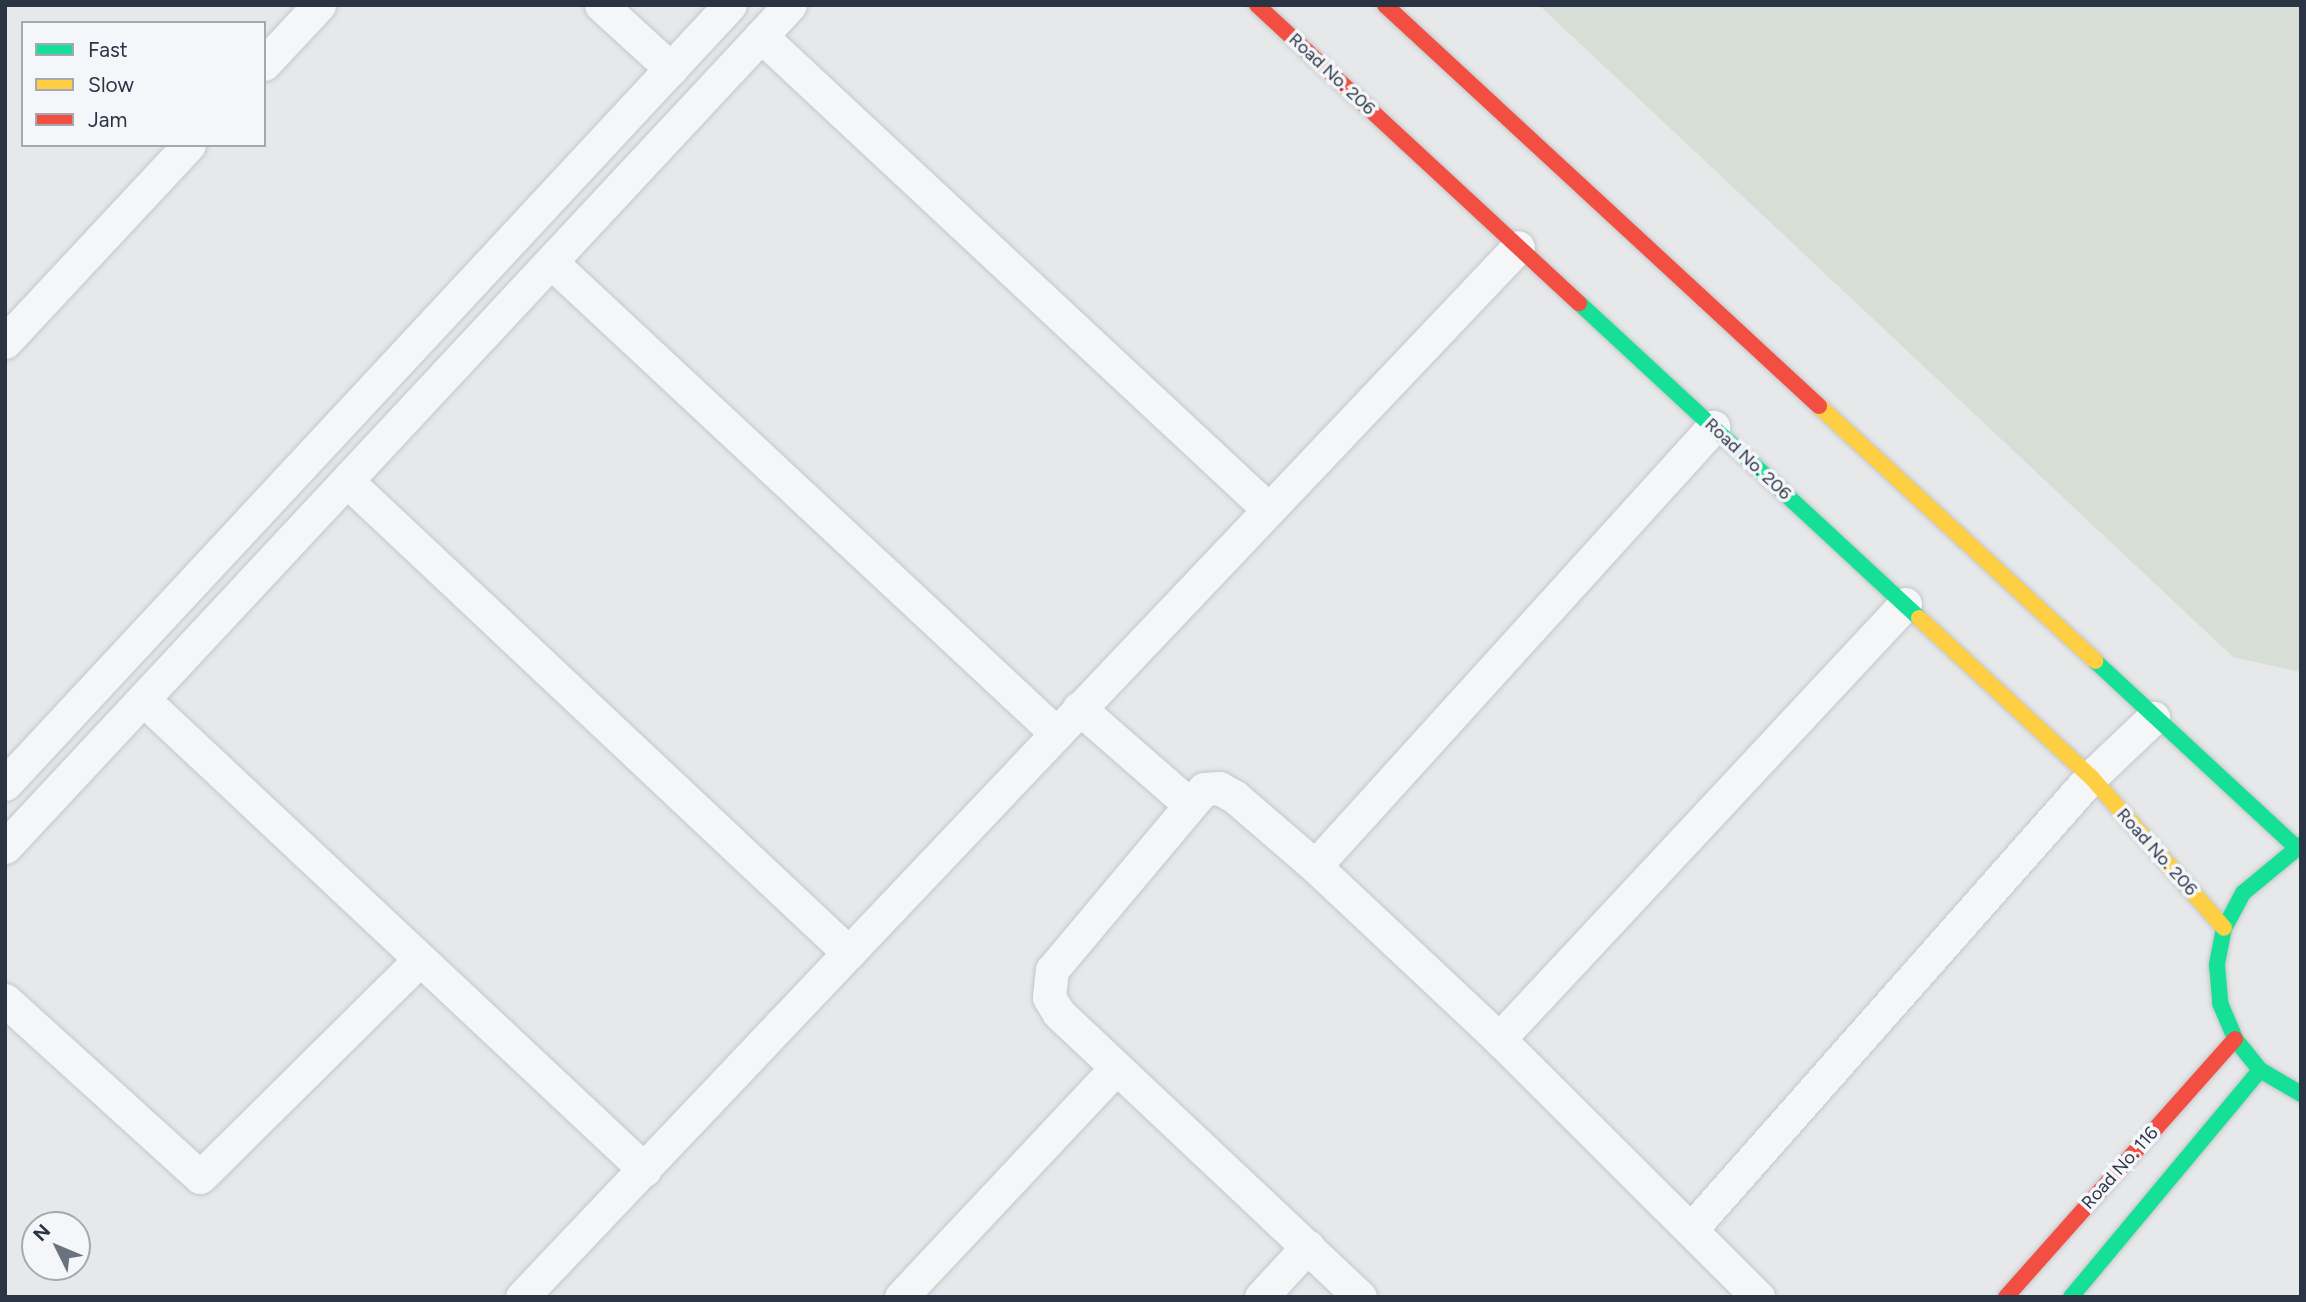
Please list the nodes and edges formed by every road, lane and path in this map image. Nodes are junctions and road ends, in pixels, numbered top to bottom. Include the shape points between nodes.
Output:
1 (319, 5) edge
2 (601, 5) edge
3 (730, 5) edge
4 (790, 5) edge
5 (1257, 5) edge
6 (1385, 5) edge
7 (761, 36) junction
8 (266, 62) edge
9 (671, 69) junction
10 (186, 147) edge
11 (1518, 247) junction
12 (551, 262) junction
13 (5, 342) edge
14 (1713, 427) junction
15 (347, 481) junction
16 (1267, 508) junction
17 (1905, 604) junction
18 (143, 699) junction
19 (1079, 708) junction
20 (2153, 718) junction
21 (1056, 733) junction
22 (2091, 778) junction
23 (5, 784) edge
24 (1189, 804) junction
25 (2298, 846) edge
26 (5, 847) edge
27 (1315, 866) junction
28 (2224, 928) junction
29 (849, 953) junction
30 (419, 960) junction
31 (5, 1000) edge
32 (1499, 1039) junction
33 (2235, 1039) junction
34 (1116, 1068) junction
35 (2260, 1070) junction
36 (2301, 1094) edge
37 (645, 1170) junction
38 (1693, 1227) junction
39 (1308, 1246) junction
40 (522, 1297) edge
41 (901, 1297) edge
42 (1261, 1297) edge
43 (1360, 1297) edge
44 (1758, 1297) edge
45 (2006, 1297) edge
46 (2071, 1297) edge

1 - 8 street
2 - 9 street
3 - 9 street
4 - 7 street
5 - 11 street, Road No. 206
6 - 20 street
7 - 12 street
7 - 16 street
9 - 23 street
10 - 13 street
11 - 14 street, Road No. 206
11 - 16 street
12 - 15 street
12 - 21 street
14 - 17 street, Road No. 206
14 - 27 street
15 - 18 street
15 - 29 street
16 - 19 street
17 - 22 street, Road No. 206
17 - 32 street
18 - 26 street
18 - 30 street
19 - 21 street
19 - 24 street
20 - 22 street
20 - 25 street
21 - 29 street
22 - 28 street, Road No. 206
22 - 38 street
24 - 27 street via 1204,789 1219,788
24 - 34 street via 1052,970 1048,984 1058,1012
25 - 28 street via 2243,893
27 - 32 street
28 - 33 street via 2217,965 2219,991
29 - 37 street
30 - 31 street via 200,1177
30 - 37 street
32 - 38 street
33 - 35 street
33 - 45 street, Road No. 116
34 - 39 street
34 - 41 street
35 - 36 street
35 - 46 street
37 - 40 street
38 - 44 street
39 - 42 street
39 - 43 street

